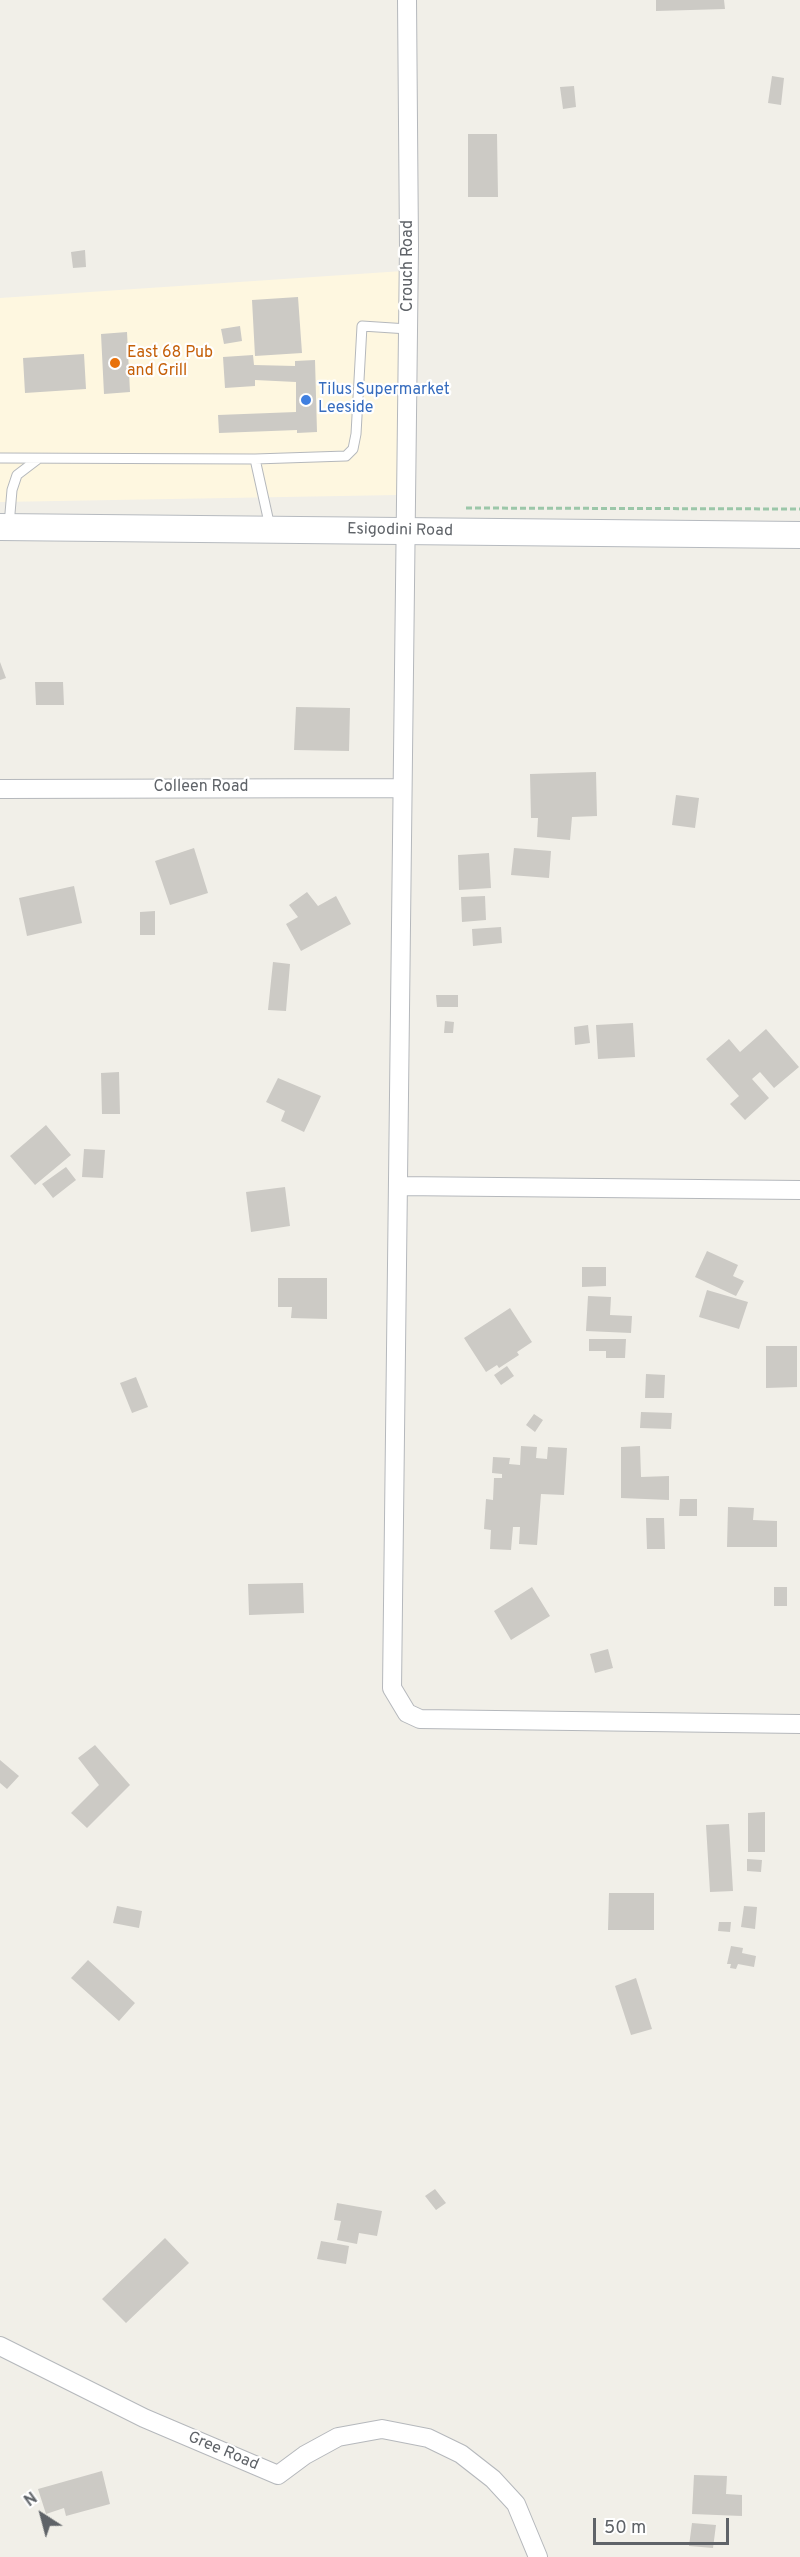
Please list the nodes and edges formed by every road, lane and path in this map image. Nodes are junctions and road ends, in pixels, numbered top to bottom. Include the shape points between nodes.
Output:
1 (407, 0) edge
2 (408, 329) junction
3 (0, 458) edge
4 (38, 459) junction
5 (255, 459) junction
6 (4, 527) edge
7 (270, 529) junction
8 (405, 531) junction
9 (800, 535) edge
10 (402, 788) junction
11 (0, 789) edge
12 (398, 1186) junction
13 (800, 1190) edge
14 (800, 1724) edge
15 (0, 2346) edge
16 (538, 2557) edge

1 - 2 street, Crouch Road
2 - 5 lane via 362,326 357,434 353,449 346,456
2 - 8 street, Crouch Road
3 - 4 lane
4 - 5 lane
4 - 6 lane via 18,475
5 - 7 lane
6 - 7 main road, Esigodini Road
7 - 8 main road, Esigodini Road
8 - 9 main road, Esigodini Road
8 - 10 street, Crouch Road
10 - 11 street, Colleen Road
10 - 12 street, Crouch Road
12 - 13 street
12 - 14 street, Crouch Road via 392,1688 399,1703 407,1713 420,1719
15 - 16 street, Gree Road via 144,2418 278,2475 338,2437 382,2429 428,2438 461,2454 493,2479 516,2504

